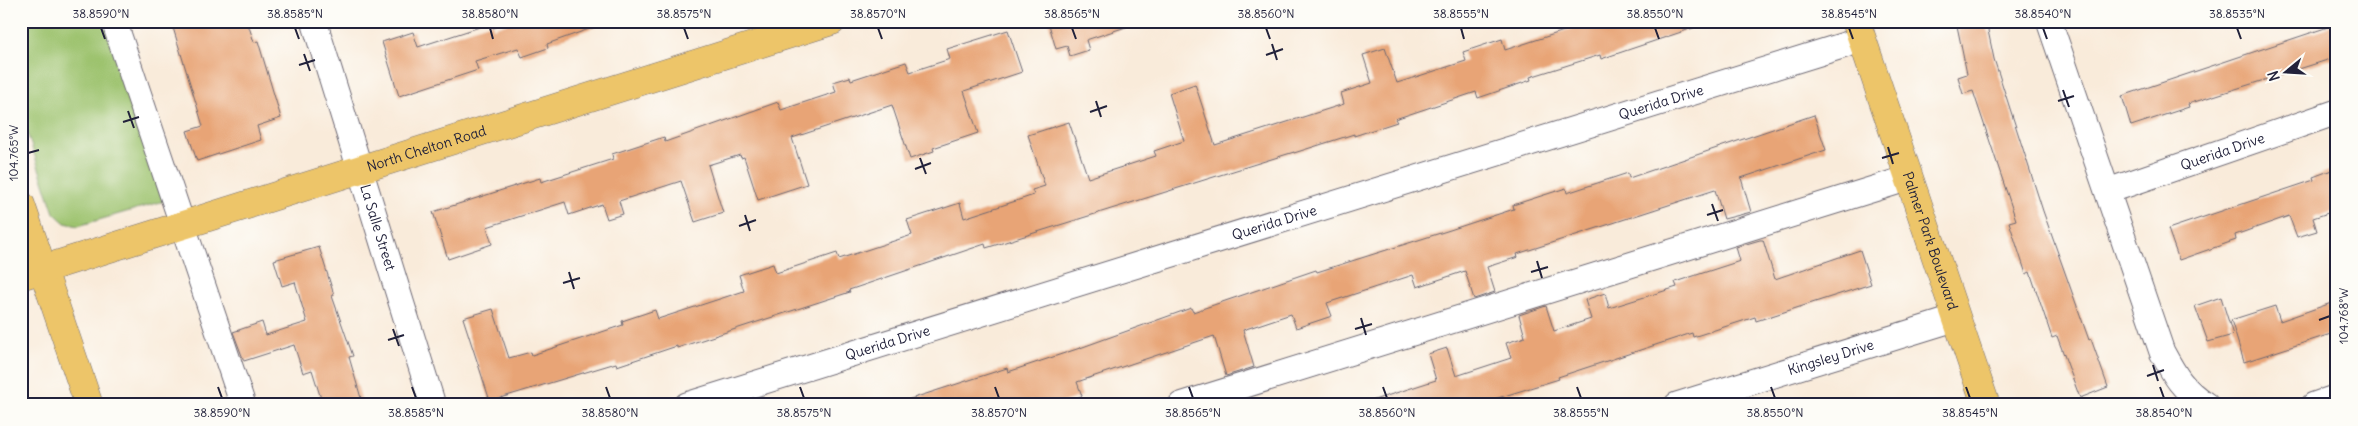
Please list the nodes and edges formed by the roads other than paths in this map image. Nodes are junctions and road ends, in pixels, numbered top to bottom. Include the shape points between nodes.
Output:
1 (114, 21) edge
2 (314, 21) edge
3 (832, 21) edge
4 (2050, 21) edge
5 (1859, 30) edge
6 (2337, 112) edge
7 (360, 170) junction
8 (1909, 178) junction
9 (2108, 191) junction
10 (21, 205) edge
11 (183, 225) junction
12 (32, 272) edge
13 (1956, 318) junction
14 (2337, 397) edge
15 (89, 405) edge
16 (243, 405) edge
17 (433, 405) edge
18 (687, 405) edge
19 (1181, 405) edge
20 (1678, 405) edge
21 (1986, 405) edge
22 (2206, 405) edge
23 (2314, 405) edge

1 - 11 street
2 - 7 street, La Salle Street
3 - 7 main road, North Chelton Road
4 - 9 street
5 - 8 main road, Palmer Park Boulevard
5 - 18 street, Querida Drive
6 - 9 street, Querida Drive
7 - 11 main road, North Chelton Road
7 - 17 street, La Salle Street
8 - 13 main road, Palmer Park Boulevard
8 - 19 street
9 - 22 street via 2162,352 2189,394
10 - 12 main road
11 - 12 main road, North Chelton Road
11 - 16 street
12 - 15 main road
13 - 20 street, Kingsley Drive
13 - 21 main road, Palmer Park Boulevard
14 - 23 street

